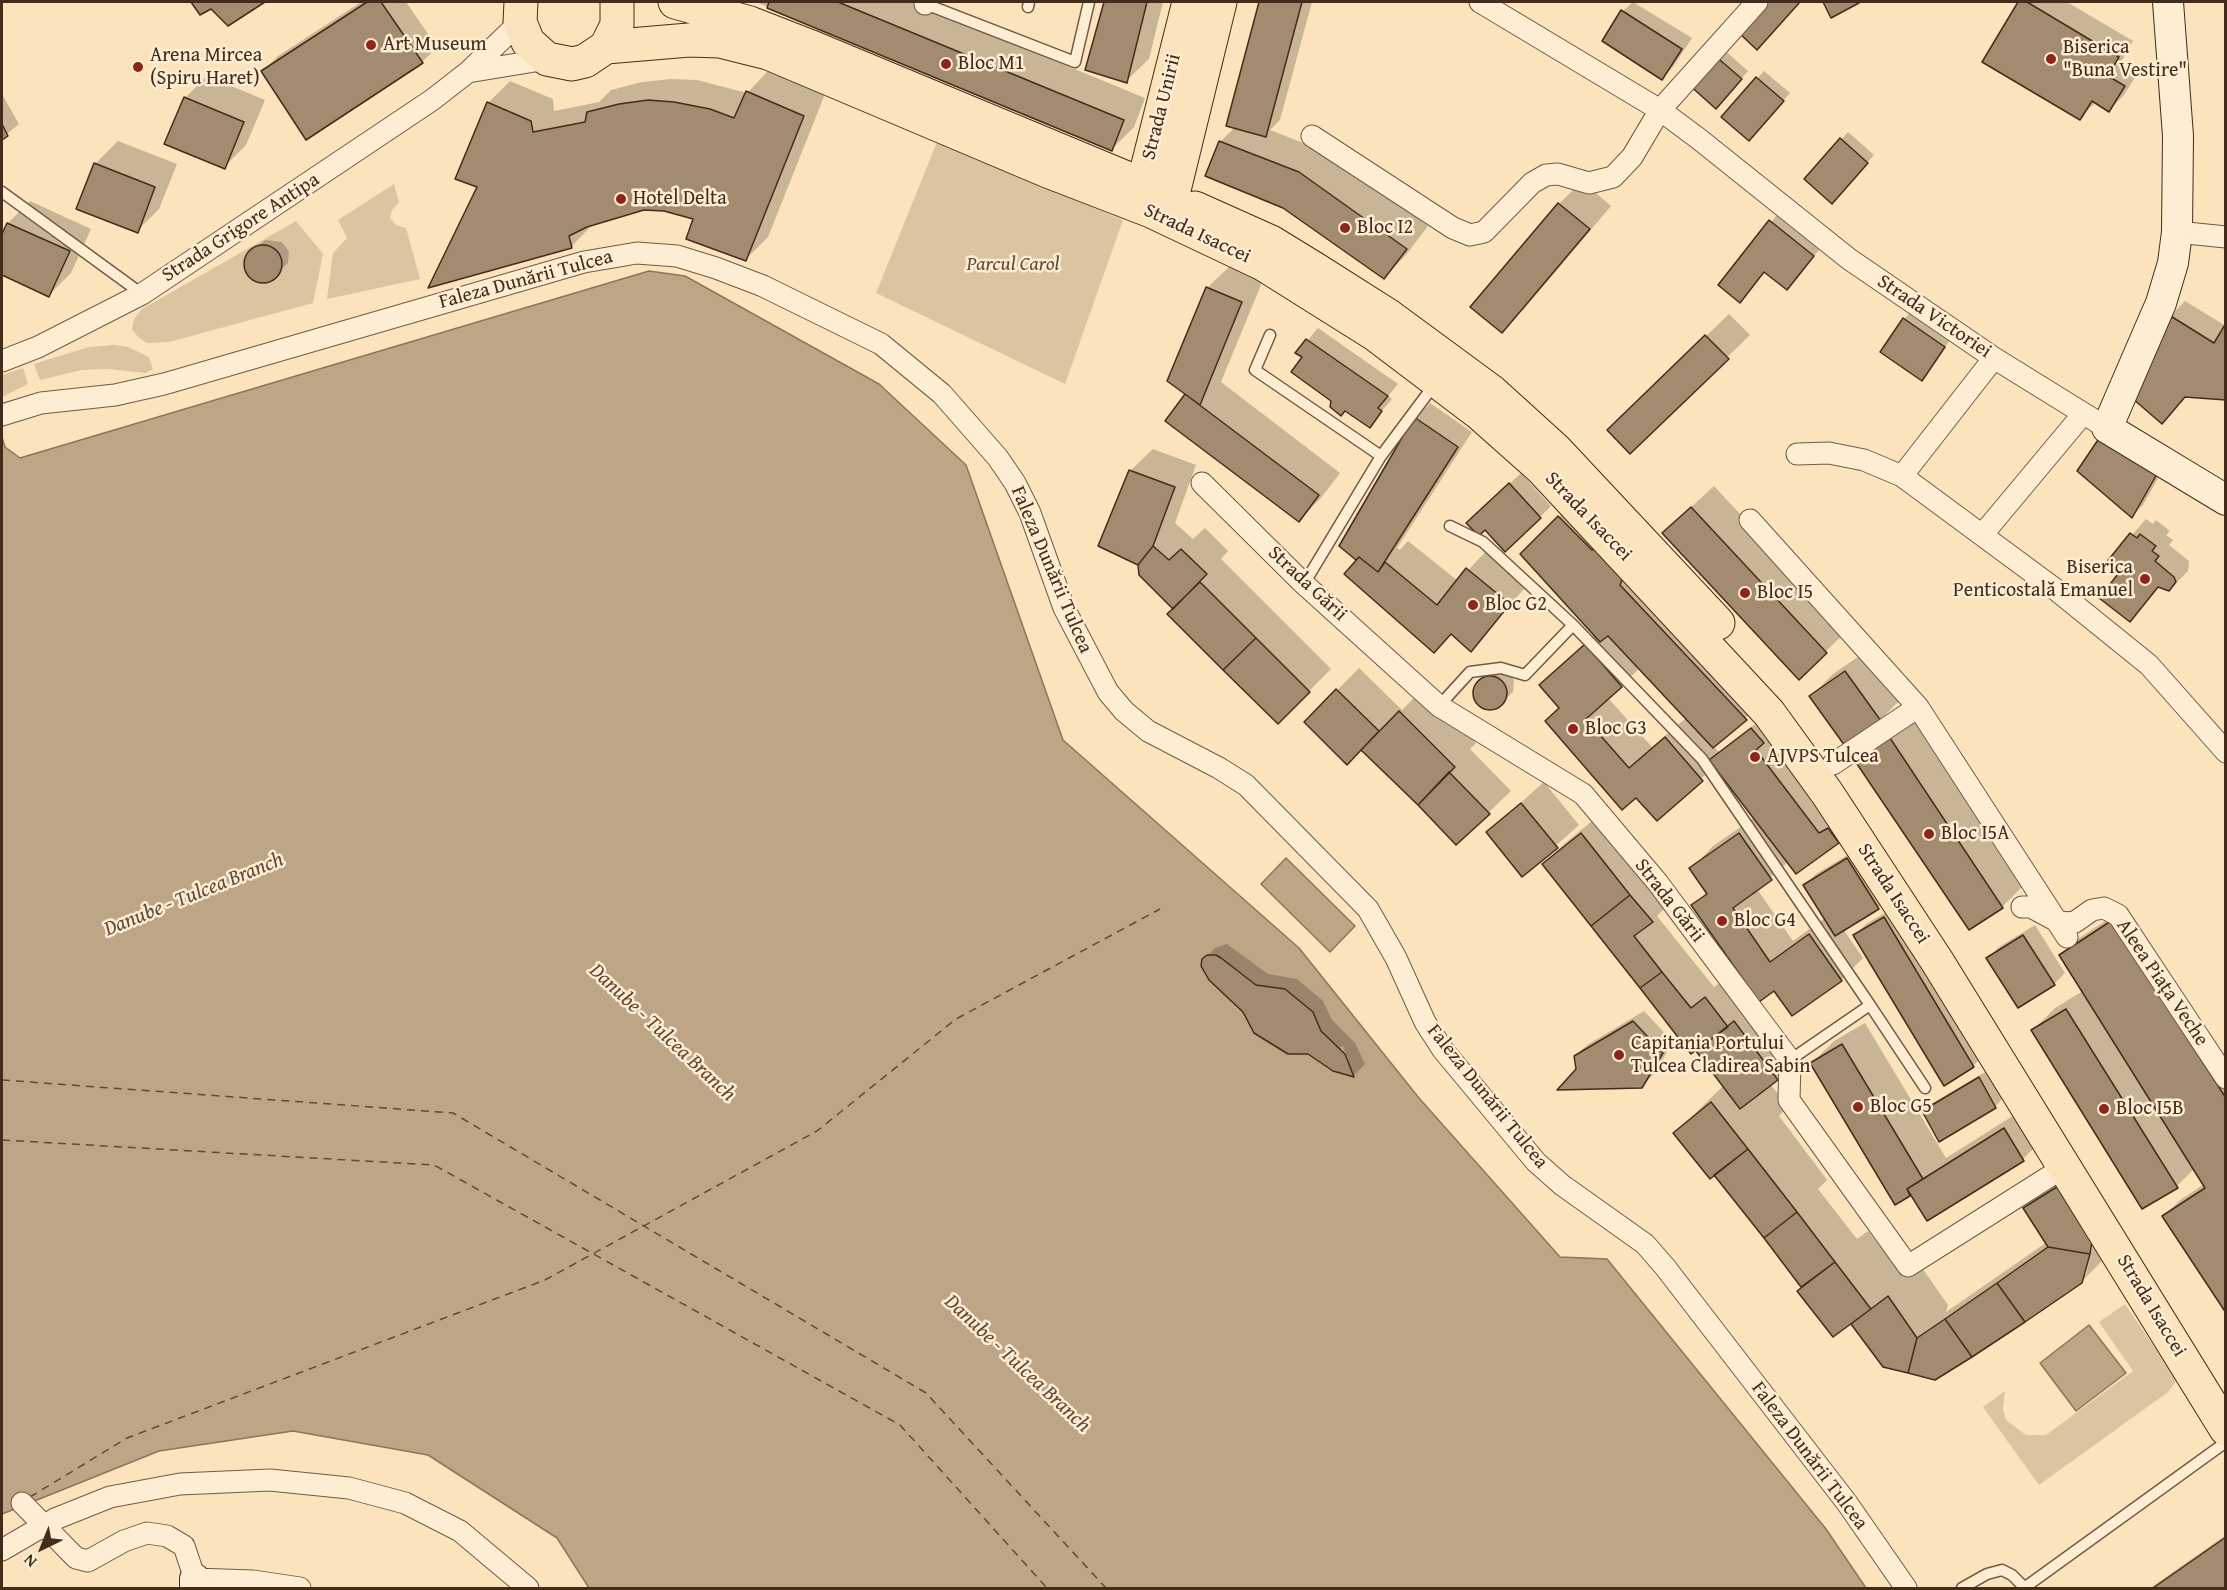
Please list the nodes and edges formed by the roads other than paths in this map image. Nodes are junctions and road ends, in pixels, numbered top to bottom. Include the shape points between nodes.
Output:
1 (617, 2) edge
2 (675, 2) edge
3 (923, 2) edge
4 (1089, 2) edge
5 (1189, 2) edge
6 (1220, 2) edge
7 (1480, 2) edge
8 (1757, 2) edge
9 (2168, 2) edge
10 (517, 9) edge
11 (606, 47) junction
12 (547, 59) junction
13 (468, 72) junction
14 (1660, 110) junction
15 (1312, 136) dead end
16 (2, 192) edge
17 (1158, 203) junction
18 (2177, 232) junction
19 (2226, 237) edge
20 (141, 294) junction
21 (1270, 335) dead end
22 (1994, 358) junction
23 (2, 361) edge
24 (1438, 380) junction
25 (41, 403) junction
26 (2, 407) edge
27 (2, 415) edge
28 (2095, 421) junction
29 (1797, 454) dead end
30 (1381, 456) junction
31 (1902, 476) junction
32 (1202, 483) dead end
33 (2226, 500) edge
34 (1750, 520) dead end
35 (1450, 526) dead end
36 (1982, 535) junction
37 (1304, 584) junction
38 (1573, 625) junction
39 (1439, 706) junction
40 (1918, 707) junction
41 (2226, 752) edge
42 (1833, 764) junction
43 (2022, 908) dead end
44 (2062, 929) junction
45 (1870, 1005) junction
46 (1790, 1060) junction
47 (2226, 1078) edge
48 (1925, 1088) dead end
49 (2066, 1166) junction
50 (2226, 1388) edge
51 (2226, 1429) edge
52 (2226, 1442) edge
53 (22, 1503) dead end
54 (46, 1525) junction
55 (2, 1550) edge
56 (195, 1584) edge
57 (300, 1588) edge
58 (528, 1588) edge
59 (1906, 1588) edge
60 (1962, 1588) edge
61 (2025, 1588) edge

1 - 11 main road via 617,26
2 - 17 main road, Strada Isaccei via 750,23 809,46
3 - 4 lane via 1075,62
5 - 17 main road, Strada Unirii
6 - 17 main road, Strada Unirii
7 - 14 street, Strada Victoriei
8 - 14 street
9 - 18 street via 2178,136
10 - 12 main road via 528,42
10 - 13 street, Strada Grigore Antipa
11 - 12 main road via 585,61 559,63
11 - 17 main road, Strada Isaccei via 689,40 720,41 758,50 1099,191
12 - 13 street, Strada Grigore Antipa
13 - 20 street, Strada Grigore Antipa
14 - 15 street via 1632,156 1612,177 1589,183 1558,174 1546,176 1532,183 1484,232 1470,235
14 - 22 street, Strada Victoriei via 1849,259
16 - 20 lane
17 - 24 main road, Strada Isaccei via 1376,335
17 - 42 main road, Strada Isaccei via 1271,242 1389,316 1491,392 1556,450 1666,565 1785,699
18 - 19 street
18 - 28 street via 2161,303
20 - 23 street, Strada Grigore Antipa via 38,347
21 - 30 lane via 1256,370
22 - 28 street, Strada Victoriei
22 - 31 street
24 - 30 lane
24 - 49 main road, Strada Isaccei via 1542,469 1769,713 1884,879
25 - 26 street
25 - 27 street, Faleza Dunării Tulcea
25 - 59 street, Faleza Dunării Tulcea via 164,384 584,262 637,253 677,256 726,272 881,344 942,394 1015,483 1064,608 1108,692 1148,731 1246,785 1361,901 1382,929 1425,1022 1443,1050 1536,1162 1645,1244 1665,1267 1847,1503
28 - 33 street, Strada Victoriei
28 - 36 street
29 - 31 street via 1829,453 1864,460
30 - 37 lane
31 - 36 street
32 - 37 street, Strada Gării
34 - 40 street
35 - 38 lane via 1482,542
36 - 41 street via 2055,588 2149,665
37 - 39 street, Strada Gării
38 - 39 lane via 1526,675 1501,668 1470,672
38 - 45 lane via 1702,759
39 - 46 street, Strada Gării via 1583,794 1658,883
40 - 42 street
40 - 44 street
42 - 50 main road, Strada Isaccei via 1979,990
43 - 44 street via 2031,907
44 - 47 street, Aleea Piața Veche via 2092,910 2104,908 2118,915
45 - 46 lane
45 - 48 lane
46 - 49 street via 1789,1100 1908,1266
49 - 51 main road, Strada Isaccei
52 - 61 lane
53 - 54 street
54 - 55 street
54 - 56 street via 76,1558 88,1561 147,1533 167,1536 184,1546
54 - 58 street via 110,1497 180,1484 270,1480 349,1488 405,1503 460,1531
56 - 57 street via 253,1581
60 - 61 lane via 2002,1570

